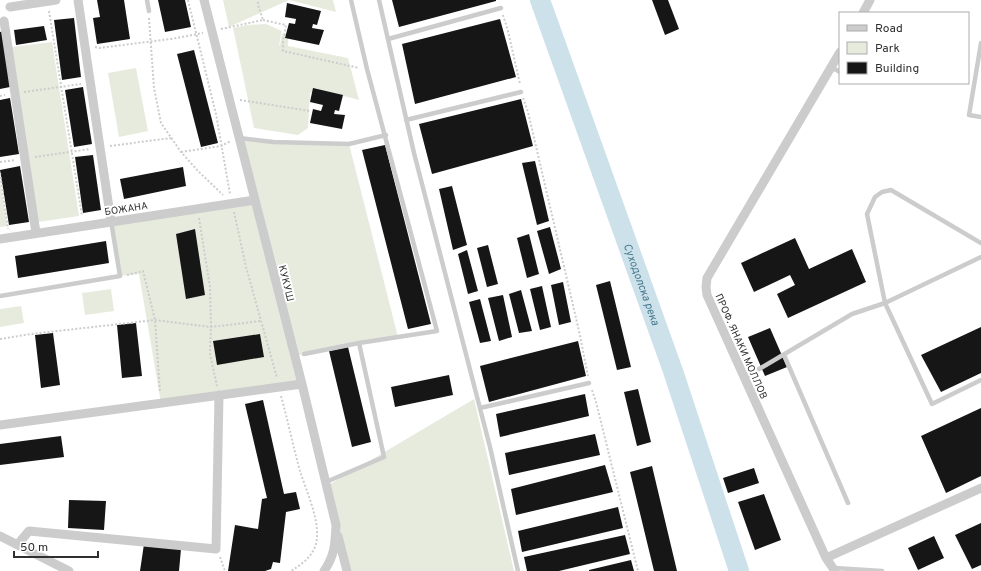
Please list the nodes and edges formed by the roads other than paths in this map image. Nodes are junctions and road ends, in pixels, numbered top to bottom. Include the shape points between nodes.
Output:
1 (78, 0) edge
2 (147, 0) edge
3 (204, 0) edge
4 (351, 0) edge
5 (378, 0) edge
6 (870, 0) edge
7 (51, 1) edge
8 (8, 4) edge
9 (501, 8) road end
10 (149, 11) road end
11 (864, 12) edge
12 (2, 21) edge
13 (388, 39) junction
14 (981, 43) edge
15 (839, 54) edge
16 (831, 67) junction
17 (839, 71) edge
18 (521, 92) road end
19 (981, 117) edge
20 (406, 120) junction
21 (386, 135) junction
22 (239, 138) junction
23 (255, 200) junction
24 (111, 221) junction
25 (36, 233) junction
26 (5, 238) edge
27 (981, 243) edge
28 (981, 257) edge
29 (0, 296) edge
30 (885, 303) junction
31 (359, 343) junction
32 (304, 354) dead end
33 (784, 355) junction
34 (744, 378) junction
35 (981, 380) edge
36 (589, 382) road end
37 (302, 384) junction
38 (219, 395) junction
39 (480, 408) junction
40 (0, 424) edge
41 (326, 482) junction
42 (981, 488) edge
43 (848, 503) dead end
44 (336, 525) junction
45 (0, 536) edge
46 (18, 544) junction
47 (826, 558) junction
48 (834, 570) edge
49 (69, 571) edge
50 (324, 571) edge
51 (347, 571) edge
52 (518, 571) edge
53 (882, 571) edge

1 - 24 street
2 - 10 lane
3 - 22 street, КУКУШ
4 - 21 lane
5 - 13 lane
6 - 11 street
7 - 8 street
8 - 12 street via 8,18
9 - 13 lane
12 - 25 street
13 - 20 lane
14 - 19 lane via 969,115
15 - 16 street, ПРОФ. ЯНАКИ МОЛЛОВ
16 - 17 lane
16 - 34 street, ПРОФ. ЯНАКИ МОЛЛОВ via 707,278 706,295
18 - 20 lane
20 - 39 lane
21 - 22 lane via 349,144 273,142
21 - 31 lane via 437,331
22 - 23 street, КУКУШ
23 - 24 street, БОЖАНА
23 - 37 street, КУКУШ
24 - 25 street, БОЖАНА
24 - 29 lane via 120,276
25 - 26 street, БОЖАНА
27 - 30 lane via 891,190 882,192 875,197 867,214
28 - 30 lane
30 - 33 lane via 852,314
30 - 35 lane via 932,404
31 - 32 lane
31 - 41 lane via 384,457
33 - 34 lane
33 - 43 lane
34 - 47 street, ПРОФ. ЯНАКИ МОЛЛОВ
36 - 39 lane
37 - 38 street
37 - 41 street, КУКУШ
38 - 40 street
38 - 46 street via 216,550 29,531
39 - 52 lane
41 - 44 street, КУКУШ
42 - 47 street
44 - 50 street, КУКУШ via 335,546 331,561
44 - 51 street
45 - 46 street
46 - 49 street
47 - 48 street, ПРОФ. ЯНАКИ МОЛЛОВ
48 - 53 lane

